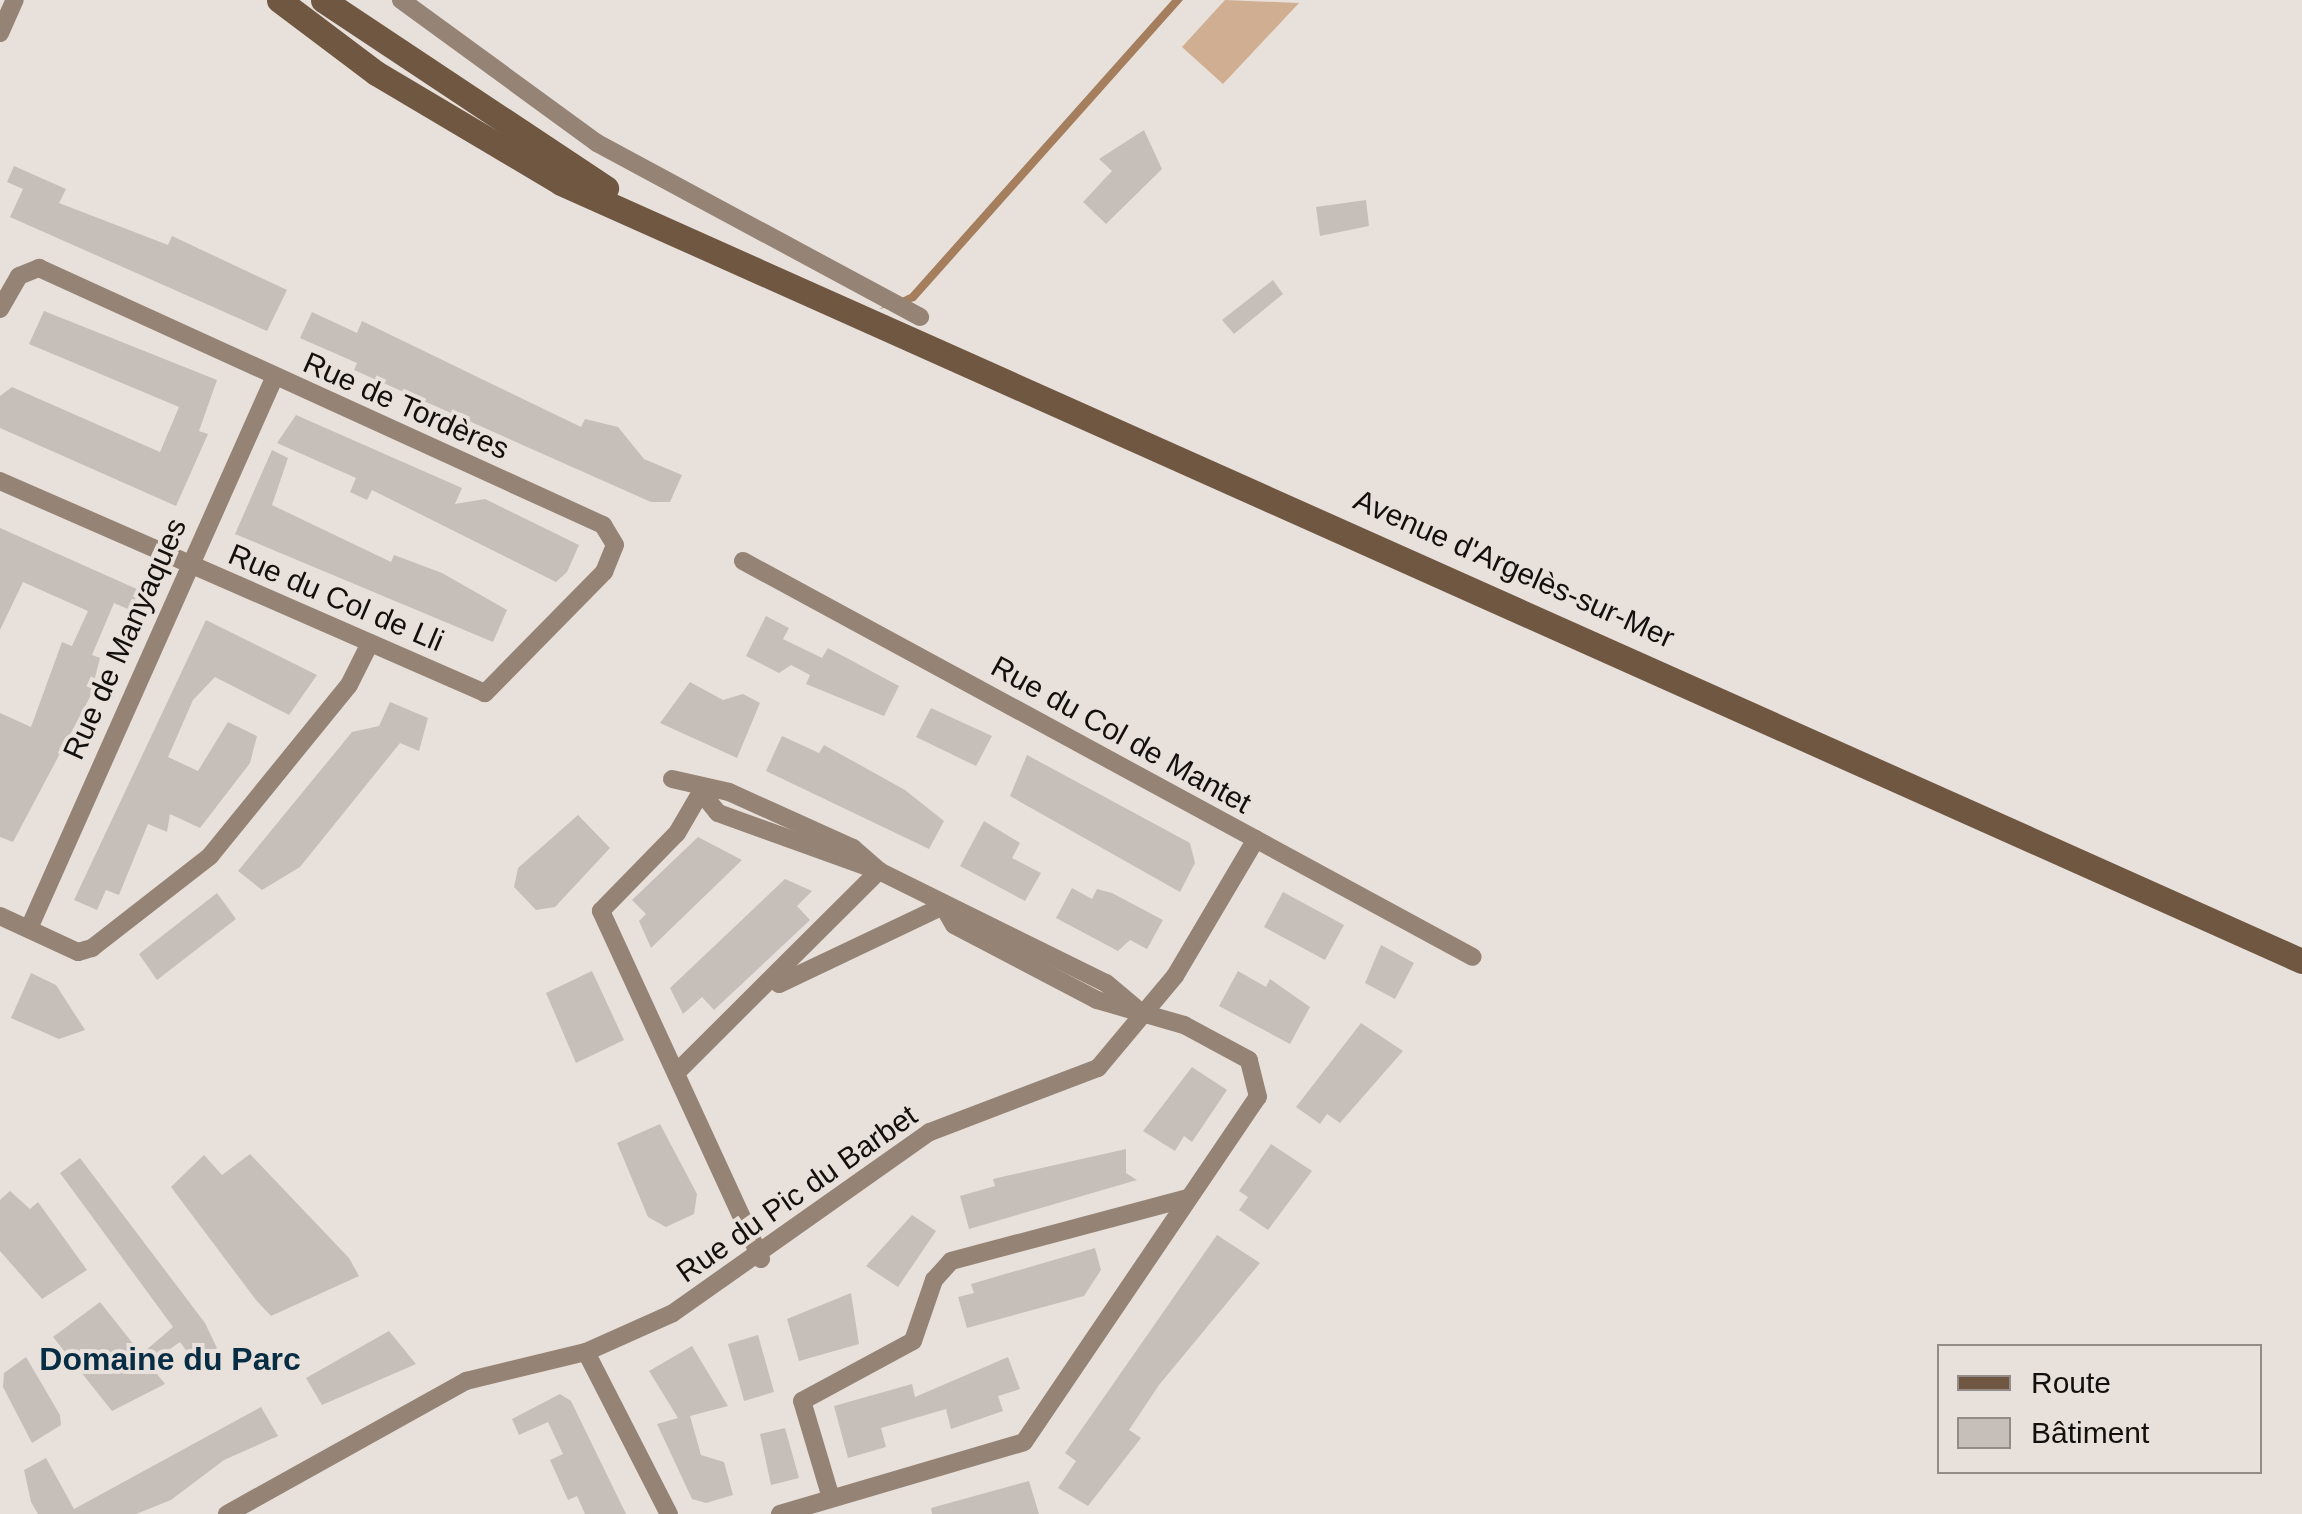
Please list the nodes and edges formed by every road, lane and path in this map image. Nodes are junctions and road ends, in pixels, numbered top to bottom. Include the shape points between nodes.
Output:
1 (14, 0) edge
2 (280, 0) edge
3 (322, 0) edge
4 (401, 0) edge
5 (0, 33) edge
6 (697, 242) junction
7 (0, 309) edge
8 (920, 317) dead end
9 (275, 376) junction
10 (0, 482) edge
11 (743, 560) dead end
12 (187, 564) junction
13 (370, 642) junction
14 (485, 693) joint
15 (672, 779) dead end
16 (701, 792) junction
17 (1256, 839) junction
18 (879, 871) junction
19 (943, 906) junction
20 (0, 916) edge
21 (30, 926) junction
22 (1473, 956) dead end
23 (2302, 961) edge
24 (770, 988) junction
25 (1142, 1014) junction
26 (678, 1071) junction
27 (1188, 1198) junction
28 (761, 1259) junction
29 (586, 1352) junction
30 (831, 1498) junction
31 (227, 1514) edge
32 (669, 1514) edge
33 (780, 1514) edge

1 - 5 street
2 - 6 main road, Avenue d'Argelès-sur-Mer via 478,137
3 - 6 main road, Avenue d'Argelès-sur-Mer
4 - 8 street via 597,143
6 - 23 main road, Avenue d'Argelès-sur-Mer
7 - 9 street, Rue de Tordères via 20,276 39,268
9 - 12 street, Rue de Manyaques
9 - 14 street, Rue de Tordères via 603,525 615,545 604,572
10 - 12 street, Rue du Col de Lli
11 - 17 street, Rue du Col de Mantet
12 - 13 street, Rue du Col de Lli
12 - 21 street, Rue de Manyaques
13 - 14 street, Rue du Col de Lli
13 - 21 street via 349,685 210,856 92,948 78,952
15 - 16 street
16 - 18 street via 747,800 853,848
16 - 26 street via 676,833 601,911
17 - 22 street, Rue du Col de Mantet
17 - 25 street, Rue du Pic du Barbet
18 - 19 street
18 - 24 street
19 - 24 street
19 - 25 street via 961,906 1106,983
20 - 21 street
24 - 26 street
25 - 27 street via 1250,1060 1260,1076 1258,1097
25 - 28 street, Rue du Pic du Barbet via 1098,1068 930,1132
26 - 28 street
27 - 30 street via 1024,1442
27 - 30 street via 951,1262 934,1280 912,1341 802,1401
28 - 29 street, Rue du Pic du Barbet
29 - 31 street, Rue du Pic du Barbet via 466,1381
29 - 32 street
30 - 33 street

